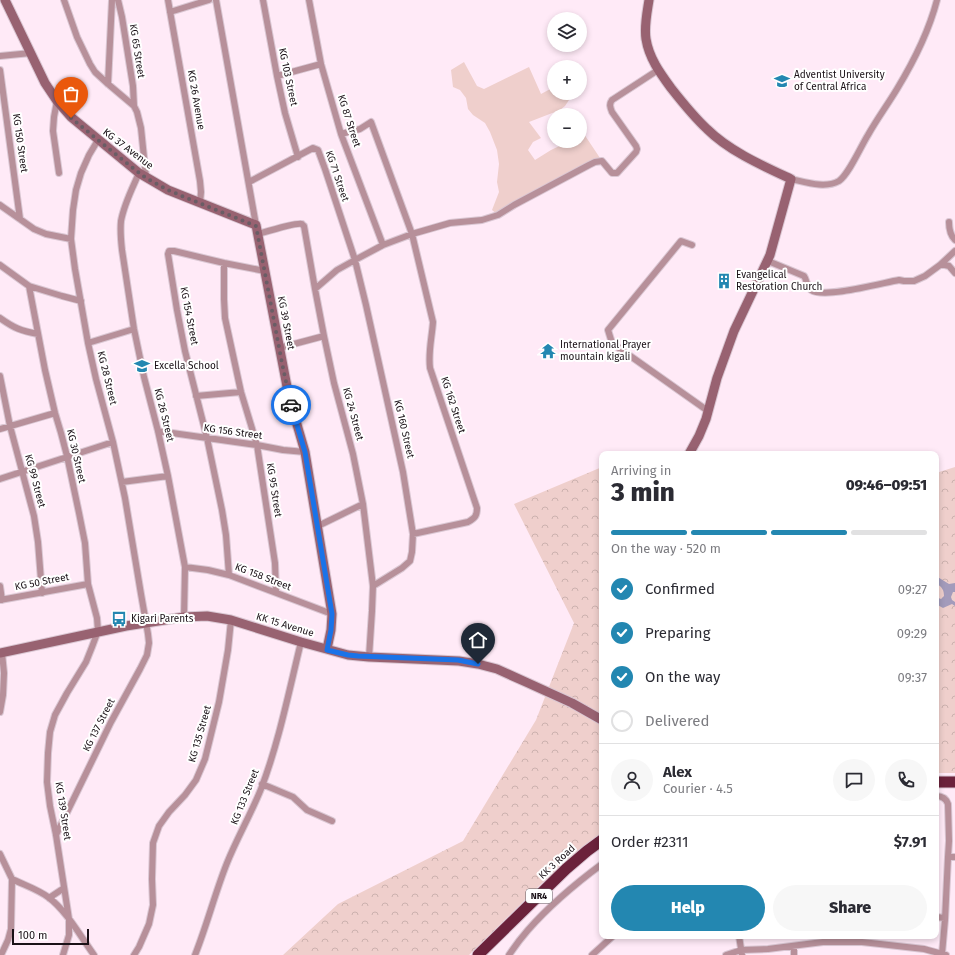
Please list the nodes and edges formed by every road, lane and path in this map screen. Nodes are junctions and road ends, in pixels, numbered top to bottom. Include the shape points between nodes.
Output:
1 (5, 0) edge
2 (112, 0) edge
3 (118, 0) edge
4 (168, 0) edge
5 (209, 0) edge
6 (216, 0) edge
7 (263, 0) edge
8 (309, 0) edge
9 (649, 0) edge
10 (937, 0) edge
11 (65, 1) edge
12 (170, 12) junction
13 (31, 53) junction
14 (0, 56) edge
15 (321, 64) junction
16 (0, 70) edge
17 (658, 70) junction
18 (277, 76) junction
19 (108, 84) junction
20 (57, 101) junction
21 (134, 106) junction
22 (341, 134) junction
23 (98, 140) junction
24 (298, 157) junction
25 (59, 173) dead end
26 (143, 175) junction
27 (791, 179) junction
28 (249, 182) junction
29 (200, 203) junction
30 (0, 205) edge
31 (20, 219) junction
32 (949, 222) dead end
33 (257, 230) junction
34 (412, 234) junction
35 (71, 238) junction
36 (955, 240) edge
37 (383, 245) junction
38 (692, 245) dead end
39 (953, 253) edge
40 (355, 260) junction
41 (768, 261) junction
42 (224, 263) junction
43 (0, 265) edge
44 (940, 265) junction
45 (949, 266) junction
46 (265, 271) junction
47 (955, 273) edge
48 (29, 286) junction
49 (315, 289) junction
50 (81, 301) junction
51 (0, 318) edge
52 (134, 329) junction
53 (38, 334) junction
54 (324, 336) junction
55 (88, 343) junction
56 (279, 348) junction
57 (0, 376) edge
58 (241, 392) junction
59 (196, 396) junction
60 (708, 411) junction
61 (55, 413) junction
62 (10, 426) junction
63 (0, 429) edge
64 (158, 431) junction
65 (206, 438) junction
66 (113, 442) junction
67 (257, 445) junction
68 (691, 451) edge
69 (305, 452) junction
70 (67, 456) junction
71 (22, 471) junction
72 (168, 476) junction
73 (0, 479) edge
74 (122, 482) junction
75 (364, 504) junction
76 (318, 526) junction
77 (413, 534) junction
78 (185, 567) junction
79 (229, 574) junction
80 (88, 584) junction
81 (0, 586) edge
82 (372, 586) junction
83 (276, 592) junction
84 (42, 593) junction
85 (1, 600) edge
86 (332, 614) junction
87 (184, 617) junction
88 (231, 620) junction
89 (146, 623) junction
90 (98, 631) junction
91 (301, 642) junction
92 (327, 650) junction
93 (1, 653) edge
94 (369, 657) junction
95 (0, 712) edge
96 (599, 718) edge
97 (939, 782) edge
98 (955, 782) edge
99 (262, 784) junction
100 (939, 797) edge
101 (332, 821) dead end
102 (56, 835) junction
103 (599, 842) edge
104 (0, 854) edge
105 (948, 857) junction
106 (955, 857) edge
107 (599, 866) edge
108 (12, 879) junction
109 (64, 888) junction
110 (49, 898) junction
111 (939, 917) edge
112 (946, 918) junction
113 (69, 919) junction
114 (611, 939) edge
115 (740, 939) edge
116 (794, 947) junction
117 (924, 952) edge
118 (742, 953) edge
119 (944, 954) edge
120 (1, 955) edge
121 (63, 955) edge
122 (94, 955) edge
123 (134, 955) edge
124 (195, 955) edge
125 (478, 955) edge
126 (509, 955) edge
127 (592, 955) edge
128 (726, 955) edge
129 (794, 955) edge

1 - 13 street, KG 37 Avenue
2 - 19 street
3 - 21 street, KG 65 Street
4 - 12 street, KG 26 Avenue
5 - 12 street
6 - 28 street, KG 39 Street
7 - 18 street, KG 103 Street
8 - 15 street, KG 87 Street
9 - 17 street via 646,40
10 - 27 street via 918,52 842,178 837,182 823,185
11 - 19 street via 77,37 90,64
12 - 29 street, KG 26 Avenue via 200,181
13 - 14 street
13 - 20 street, KG 37 Avenue
15 - 18 street
15 - 22 street, KG 87 Street
16 - 31 street, KG 150 Street
17 - 27 street via 686,107 708,130 731,148
17 - 34 street via 610,103 612,112 637,149 617,173 612,173 602,162 595,162 498,215 482,220 450,223
18 - 24 street, KG 103 Street
19 - 21 street
20 - 23 street, KG 37 Avenue via 71,118
20 - 25 street via 53,131
21 - 26 street, KG 65 Street via 141,128
22 - 34 street, KG 162 Street via 360,129 371,122
22 - 37 street, KG 87 Street
23 - 26 street, KG 37 Avenue
23 - 35 street, KG 28 Street via 81,173 76,190
24 - 28 street, KG 71 Street
24 - 40 street, KG 71 Street via 313,148 318,150
26 - 29 street, KG 37 Avenue via 168,190
26 - 52 street, KG 26 Street via 129,197 121,226 122,250
27 - 41 street
28 - 33 street, KG 39 Street
29 - 33 street, KG 37 Avenue
30 - 31 street
31 - 35 street via 46,234
32 - 36 street via 950,234
33 - 46 street, KG 39 Street
33 - 49 street, KG 24 Street via 298,224 304,226
34 - 37 street
34 - 77 street, KG 162 Street via 433,322 430,368 477,508 474,519 468,522
35 - 50 street, KG 28 Street
37 - 40 street
38 - 60 street via 681,241 608,330 612,343
39 - 44 street
39 - 45 street
40 - 49 street via 337,270
40 - 77 street, KG 160 Street via 404,472
41 - 44 street via 804,276 809,289 822,292 857,289 899,280 914,281
41 - 60 street via 734,331
42 - 46 street, KG 154 Street
42 - 58 street, KG 95 Street via 226,318
42 - 59 street, KG 154 Street via 174,251 169,251 168,254 185,351
43 - 48 street
44 - 45 street
45 - 47 street
46 - 56 street, KG 39 Street
48 - 50 street
48 - 53 street, KG 30 Street
49 - 54 street, KG 24 Street
50 - 55 street, KG 28 Street
51 - 53 street via 16,329
52 - 55 street
52 - 64 street, KG 26 Street
53 - 61 street, KG 30 Street
54 - 56 street
54 - 75 street, KG 24 Street
55 - 66 street, KG 28 Street
56 - 69 street, KG 39 Street via 289,397
57 - 62 street, KG 99 Street
58 - 59 street
58 - 67 street, KG 95 Street
59 - 65 street, KG 154 Street
60 - 68 street
61 - 62 street
61 - 70 street, KG 30 Street
62 - 63 street
62 - 71 street, KG 99 Street
64 - 65 street, KG 156 Street
64 - 72 street, KG 26 Street
65 - 67 street, KG 156 Street
65 - 79 street, KG 154 Street via 222,510
66 - 70 street
66 - 74 street, KG 28 Street
67 - 69 street, KG 156 Street
67 - 83 street, KG 95 Street via 275,563
69 - 76 street, KG 39 Street
70 - 71 street
70 - 80 street, KG 30 Street via 85,543
71 - 73 street
71 - 84 street, KG 99 Street via 34,516
72 - 74 street
72 - 78 street, KG 26 Street
74 - 89 street, KG 28 Street
75 - 76 street
75 - 82 street, KG 24 Street
76 - 86 street, KG 39 Street
77 - 82 street, KG 160 Street via 410,561
78 - 79 street, KG 158 Street
78 - 87 street, KG 26 Street
79 - 83 street, KG 158 Street
80 - 84 street, KG 50 Street
80 - 90 street, KG 30 Street
81 - 85 street
82 - 94 street, KG 24 Street
83 - 86 street, KG 158 Street
84 - 85 street, KG 50 Street
86 - 92 street, KG 39 Street
87 - 88 street, KK 15 Avenue via 207,616
87 - 89 street, KK 15 Avenue
88 - 91 street, KK 15 Avenue
88 - 123 street, KG 135 Street via 219,702 205,759 196,780 159,826 154,843 153,905 149,924
89 - 90 street, KK 15 Avenue
89 - 102 street, KG 137 Street via 149,643 147,655
90 - 93 street, KK 15 Avenue
90 - 102 street, KG 139 Street via 86,662 55,715 50,732 47,782
91 - 92 street, KK 15 Avenue
91 - 99 street, KG 133 Street via 273,753
92 - 94 street, KK 15 Avenue
93 - 95 street via 4,673
94 - 96 street, KK 15 Avenue via 458,660 497,669 572,703
97 - 98 highway
99 - 101 street via 293,797 307,810
99 - 124 street, KG 133 Street via 227,863
100 - 105 street via 947,800 948,804
102 - 109 street, KG 139 Street
103 - 125 highway, KK 3 Road / NR4 via 566,869
104 - 108 street
105 - 106 street
105 - 112 street
107 - 126 street via 547,910
108 - 110 street
108 - 120 street via 11,929
109 - 110 street
109 - 113 street, KG 139 Street
110 - 113 street
111 - 112 street
112 - 119 street
113 - 121 street, KG 139 Street via 69,935
113 - 122 street
114 - 127 street
115 - 118 street
116 - 117 street via 823,942 862,942
116 - 118 street
116 - 129 street
117 - 119 street
118 - 128 street

